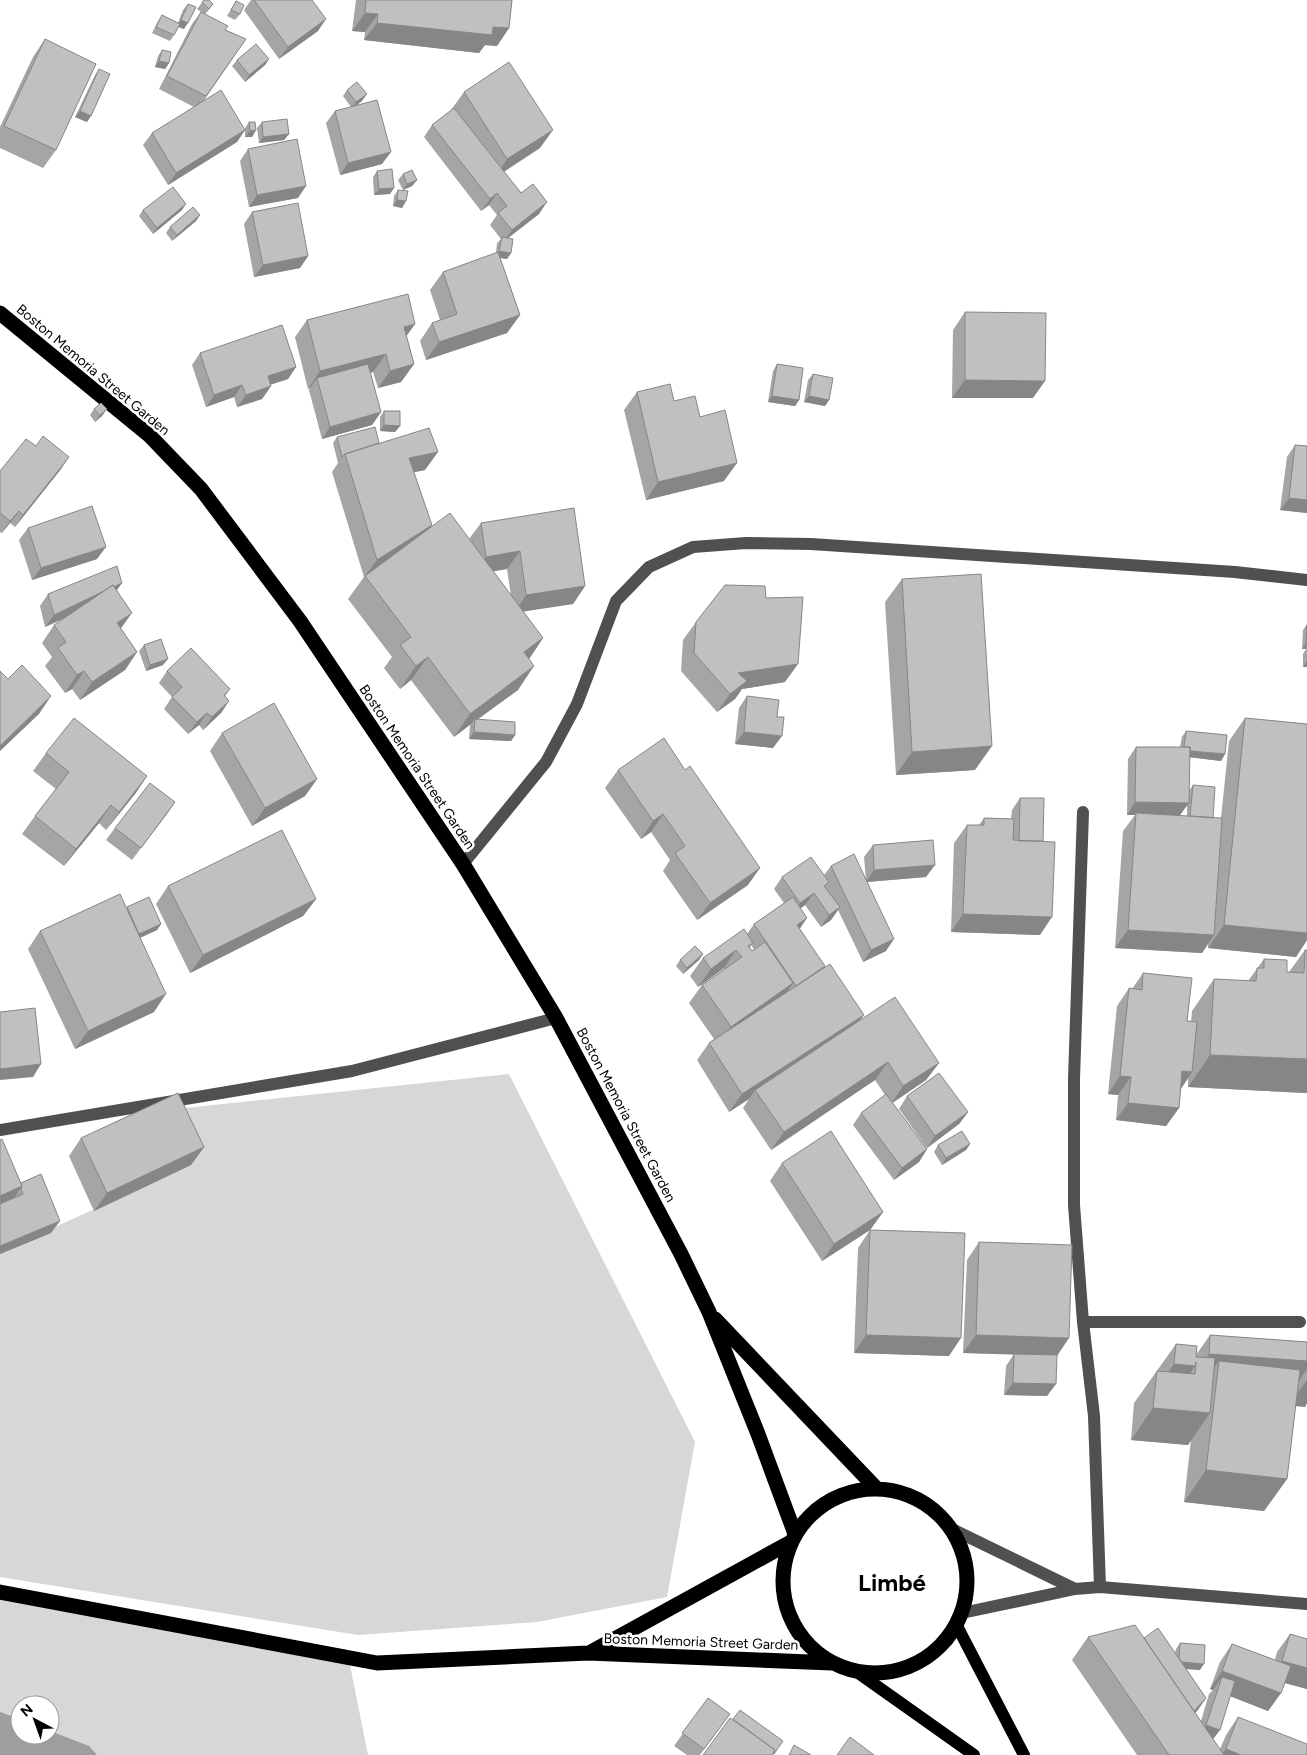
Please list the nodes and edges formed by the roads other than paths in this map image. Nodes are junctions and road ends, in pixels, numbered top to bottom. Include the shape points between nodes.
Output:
1 (0, 314) edge
2 (1307, 580) edge
3 (1082, 812) dead end
4 (463, 864) junction
5 (556, 1018) junction
6 (0, 1130) edge
7 (709, 1312) junction
8 (1084, 1322) junction
9 (1300, 1322) dead end
10 (875, 1487) junction
11 (952, 1529) junction
12 (792, 1538) junction
13 (1100, 1587) junction
14 (1075, 1589) junction
15 (0, 1592) edge
16 (1307, 1604) edge
17 (959, 1618) junction
18 (588, 1653) junction
19 (832, 1663) junction
20 (857, 1672) junction
21 (974, 1755) edge
22 (1024, 1755) edge

1 - 4 highway, Boston Memoria Street Garden via 150,436 200,489 300,621
2 - 4 street via 1235,572 811,544 746,543 692,547 649,567 616,601 577,704 546,762
3 - 8 street via 1074,1079 1074,1205
4 - 5 highway, Boston Memoria Street Garden
5 - 6 street via 352,1071
5 - 7 highway, Boston Memoria Street Garden
7 - 10 highway, Boston Memoria Street Garden
7 - 12 highway, Boston Memoria Street Garden via 758,1434
8 - 9 street
8 - 13 street via 1094,1416
10 - 11 highway via 905,1492 932,1507
10 - 12 highway via 829,1500
11 - 14 street
11 - 17 highway via 964,1555 968,1584
12 - 18 highway, Boston Memoria Street Garden
12 - 19 highway via 782,1578 787,1612 805,1642
13 - 14 street
13 - 16 street
14 - 17 street
15 - 18 highway via 377,1662
17 - 20 highway via 938,1648 914,1664 886,1672
17 - 22 main road
18 - 19 highway, Boston Memoria Street Garden
19 - 20 highway
20 - 21 main road

